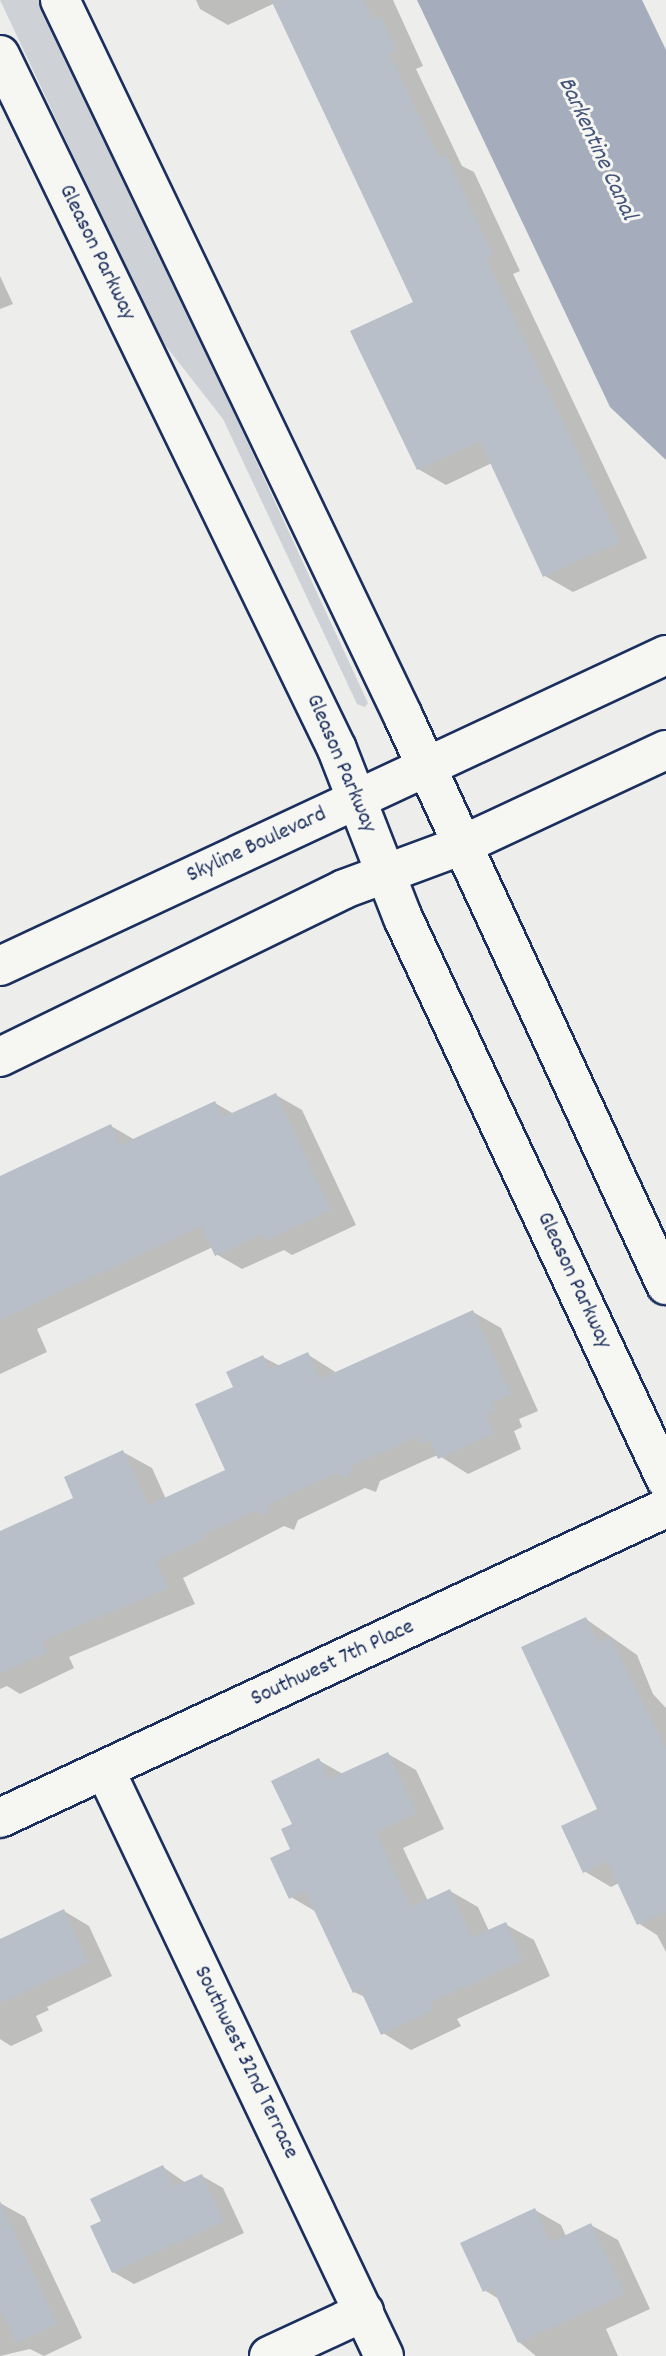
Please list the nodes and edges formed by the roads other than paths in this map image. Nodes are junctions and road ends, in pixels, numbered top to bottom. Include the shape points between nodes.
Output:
1 (60, 0) edge
2 (0, 55) edge
3 (666, 655) edge
4 (666, 750) edge
5 (427, 769) junction
6 (357, 801) junction
7 (460, 846) junction
8 (385, 874) junction
9 (0, 966) edge
10 (0, 1058) edge
11 (666, 1285) edge
12 (666, 1479) edge
13 (666, 1508) edge
14 (104, 1770) junction
15 (0, 1818) edge
16 (364, 2312) junction
17 (269, 2356) edge
18 (384, 2356) edge

1 - 5 main road
2 - 6 main road, Gleason Parkway via 337,749
3 - 5 main road, Skyline Boulevard
4 - 7 main road
5 - 6 main road, Skyline Boulevard
5 - 7 main road
6 - 8 main road, Gleason Parkway
6 - 9 main road, Skyline Boulevard
7 - 8 main road
7 - 11 main road
8 - 10 main road via 344,889
8 - 12 main road, Gleason Parkway
13 - 14 main road, Southwest 7th Place
14 - 15 main road, Southwest 7th Place
14 - 16 main road, Southwest 32nd Terrace
16 - 17 main road
16 - 18 main road, Southwest 32nd Terrace

